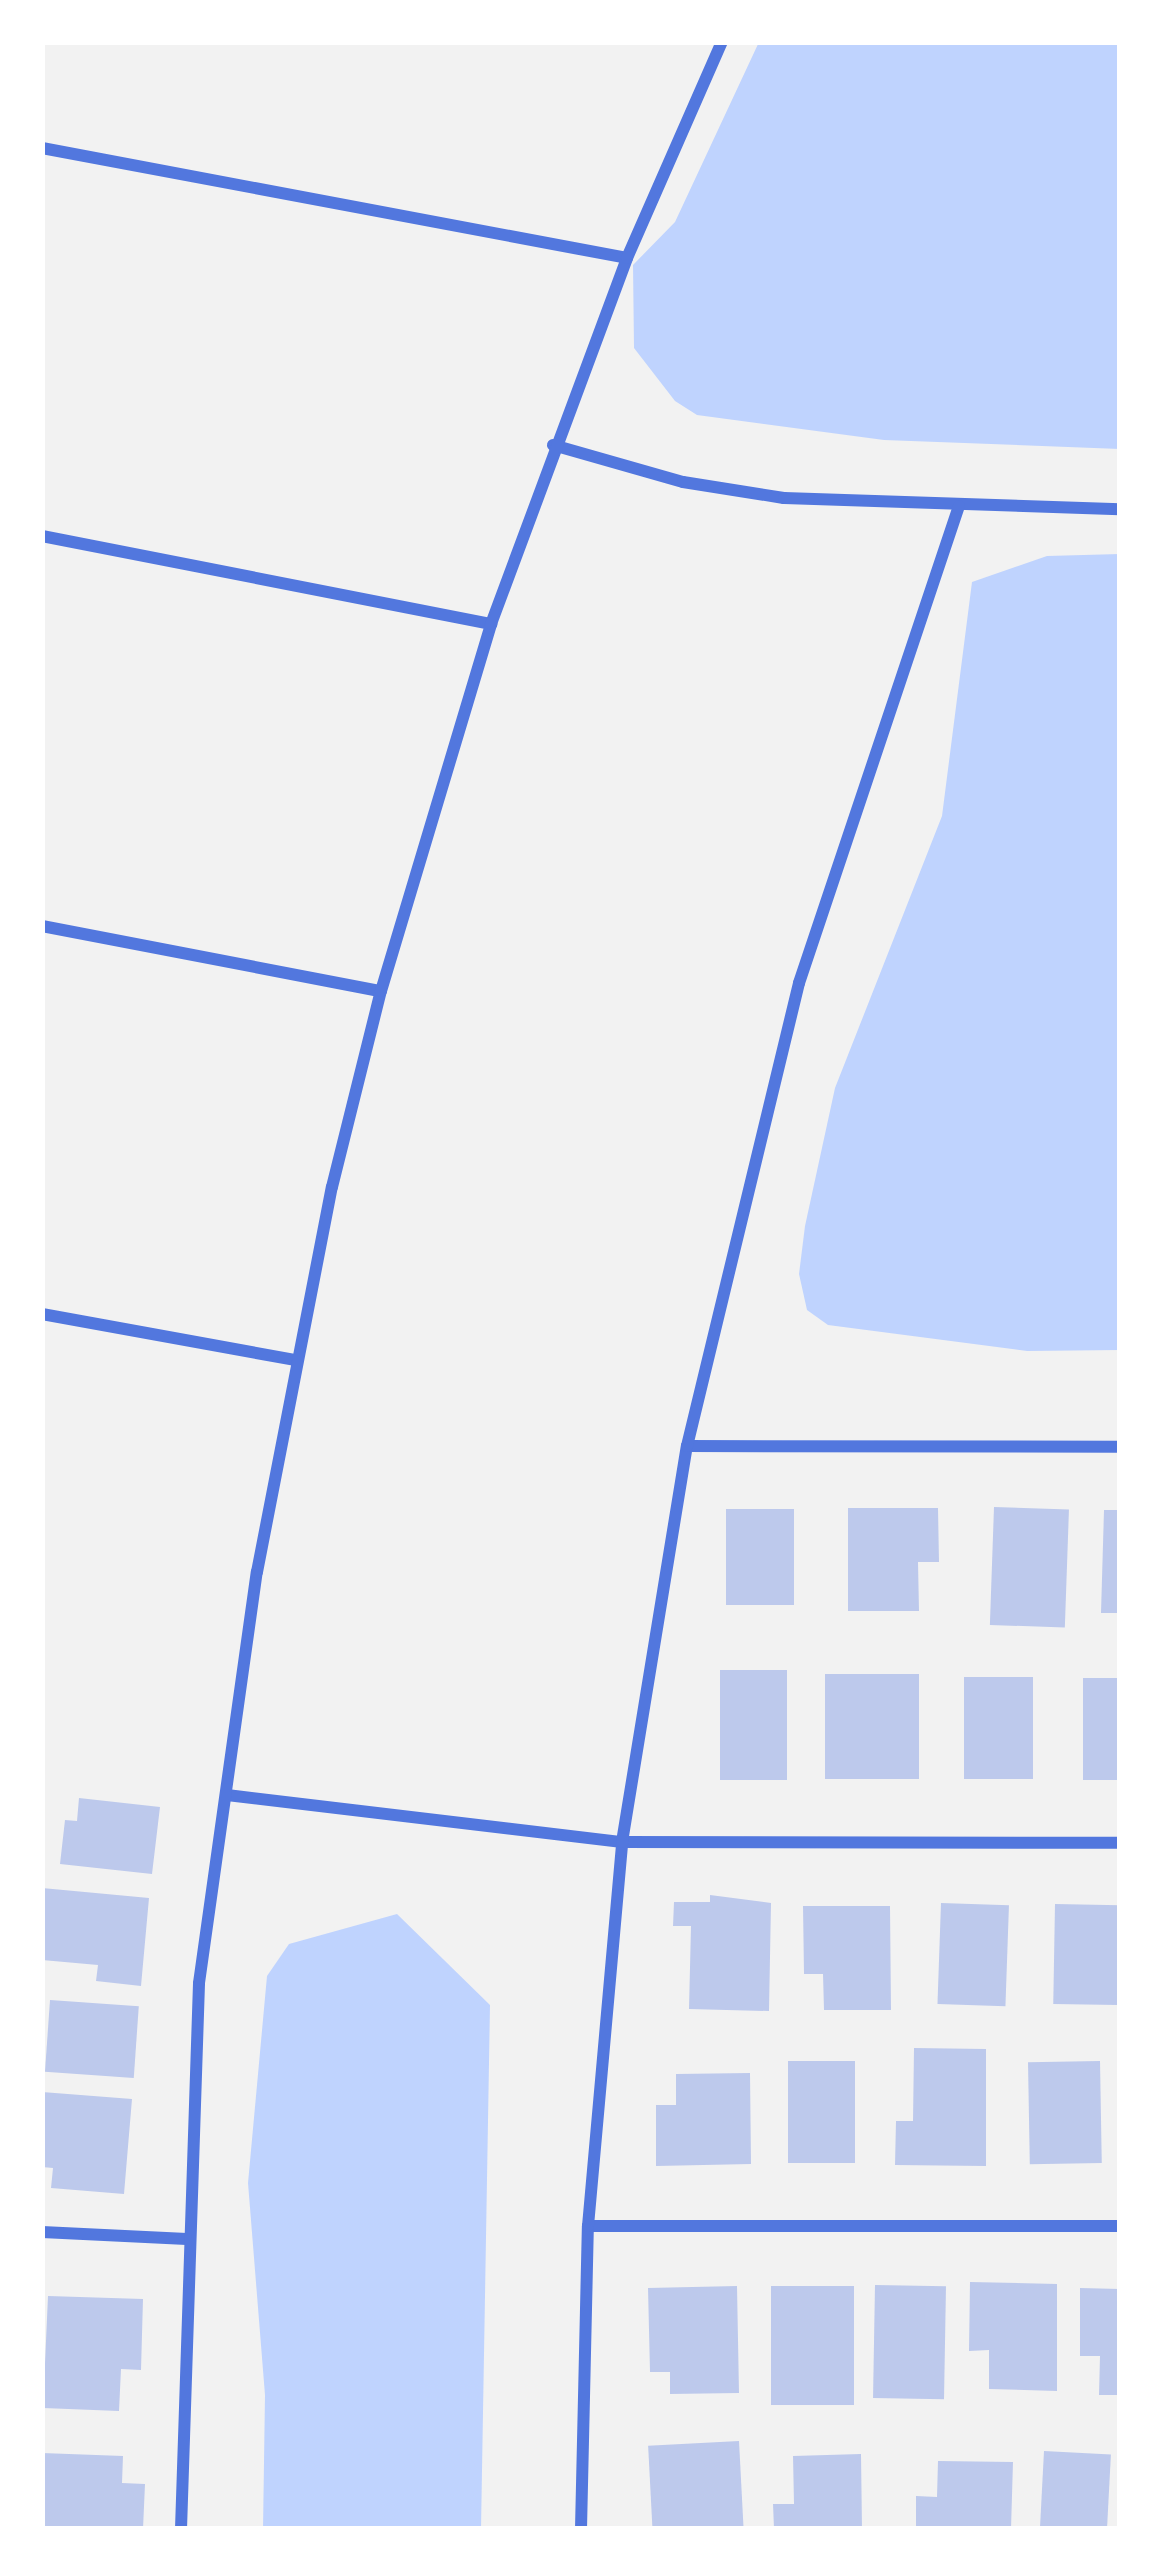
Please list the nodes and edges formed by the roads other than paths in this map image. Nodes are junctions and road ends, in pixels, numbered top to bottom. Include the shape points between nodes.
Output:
1 (722, 42) edge
2 (42, 148) edge
3 (627, 258) junction
4 (553, 445) junction
5 (958, 506) junction
6 (1120, 509) edge
7 (42, 536) edge
8 (491, 624) junction
9 (42, 926) edge
10 (380, 991) junction
11 (42, 1314) edge
12 (296, 1360) junction
13 (687, 1446) junction
14 (1120, 1447) edge
15 (227, 1795) junction
16 (622, 1842) junction
17 (1120, 1844) edge
18 (588, 2226) junction
19 (1120, 2226) edge
20 (42, 2232) edge
21 (187, 2239) junction
22 (181, 2529) edge
23 (581, 2529) edge

1 - 3 street
2 - 3 street
3 - 4 street
4 - 5 street via 733,490
4 - 8 street
5 - 6 street
5 - 13 street via 799,983
7 - 8 street
8 - 10 street
9 - 10 street
10 - 12 street
11 - 12 street
12 - 15 street
13 - 14 street
13 - 16 street
15 - 16 street
15 - 21 street via 199,1983
16 - 17 street
16 - 18 street
18 - 19 street
18 - 23 street
20 - 21 street
21 - 22 street

